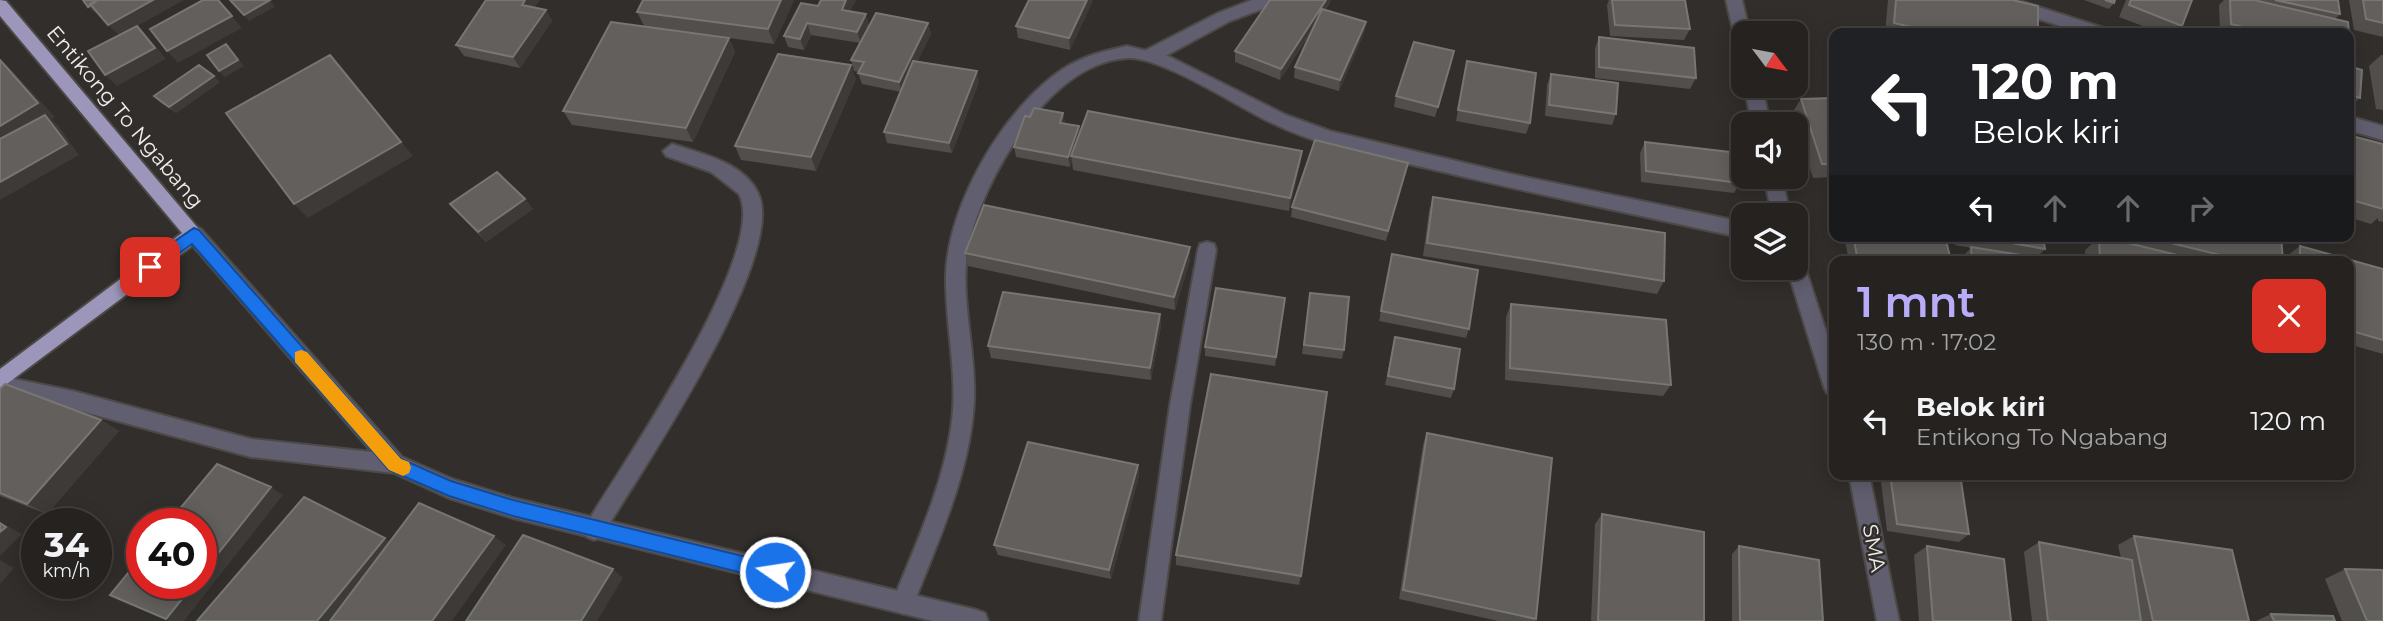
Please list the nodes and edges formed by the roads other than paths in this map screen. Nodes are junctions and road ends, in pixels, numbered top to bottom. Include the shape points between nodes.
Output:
1 (1270, 0) edge
2 (1734, 0) edge
3 (1998, 0) edge
4 (0, 5) edge
5 (1739, 21) edge
6 (2085, 28) edge
7 (1152, 55) junction
8 (2354, 124) edge
9 (2383, 133) edge
10 (672, 151) edge
11 (1731, 228) edge
12 (194, 234) junction
13 (1207, 250) dead end
14 (1800, 280) edge
15 (1829, 371) edge
16 (0, 380) edge
17 (0, 385) edge
18 (395, 464) junction
19 (1860, 480) edge
20 (594, 530) junction
21 (903, 603) junction
22 (977, 621) edge
23 (1150, 621) edge
24 (1888, 621) edge

1 - 7 street via 1224,17
2 - 5 street
3 - 6 street
4 - 12 highway, Entikong To Ngabang
7 - 11 street via 1264,114 1340,141
7 - 21 street via 1129,51 1104,57 1060,80 997,151 968,211 957,258 964,364 960,436 942,501
8 - 9 street
10 - 20 street via 726,172 751,199 754,228 750,251 722,314
12 - 16 highway, Entikong To Ngabang
12 - 18 street
13 - 23 street
14 - 15 street
17 - 18 street via 251,448
18 - 20 street via 471,496
19 - 24 street, SMA
20 - 21 street
21 - 22 street

